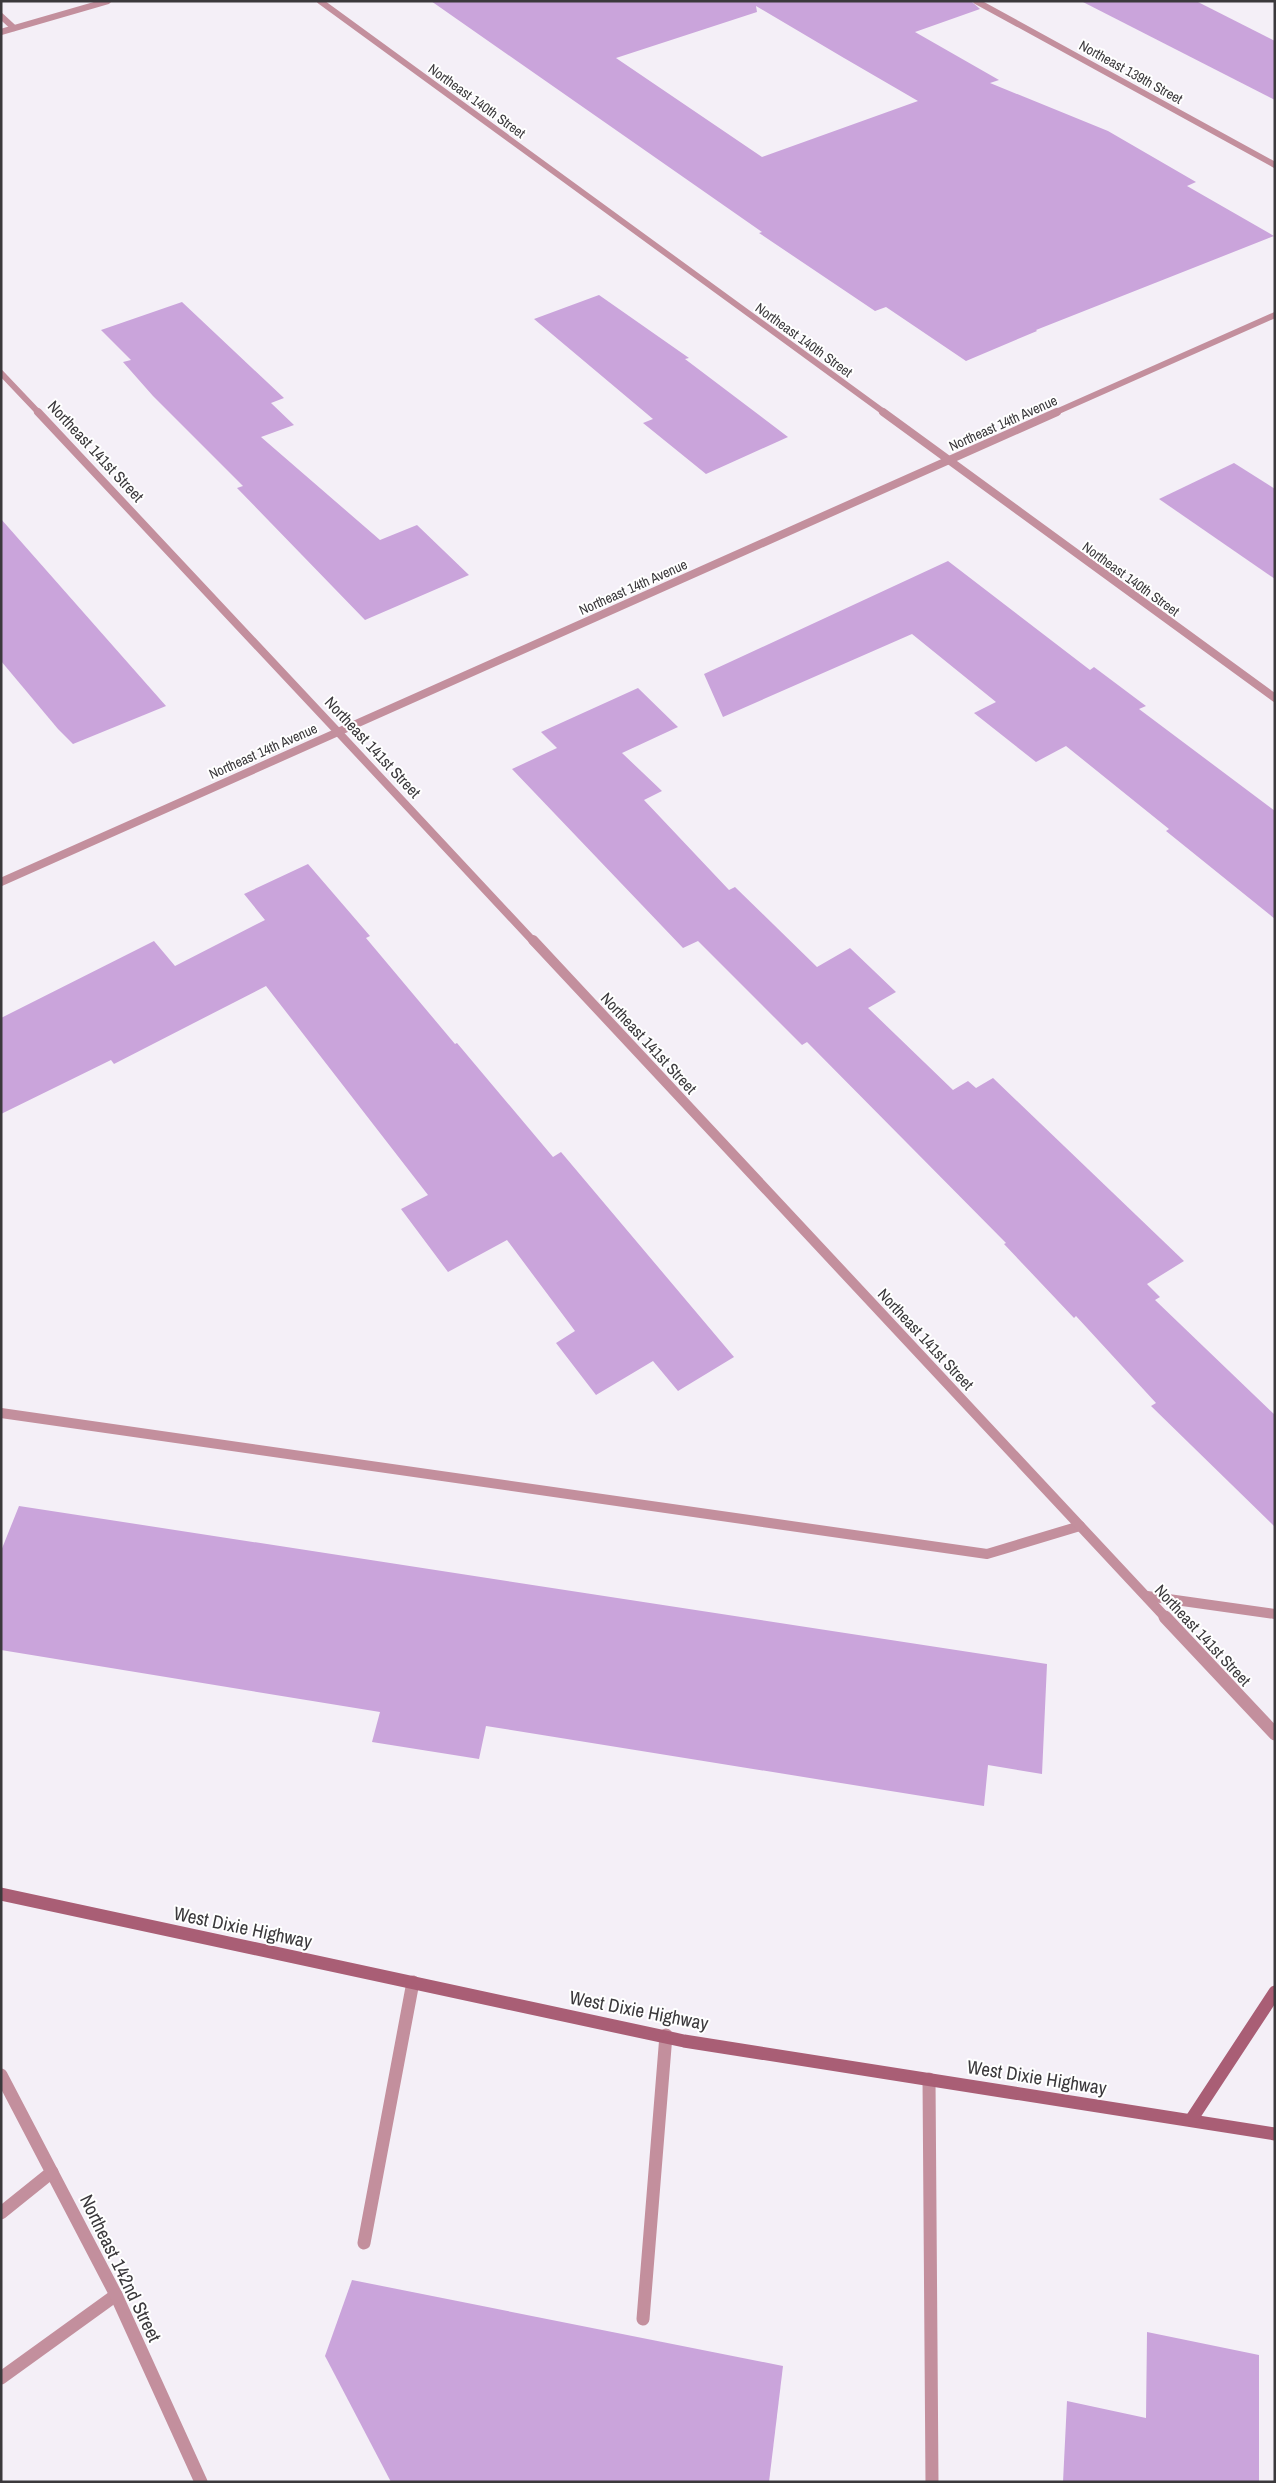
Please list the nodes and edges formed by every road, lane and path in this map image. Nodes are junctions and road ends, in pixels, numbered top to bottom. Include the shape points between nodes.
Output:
1 (108, 1) edge
2 (320, 1) edge
3 (976, 1) edge
4 (1, 16) edge
5 (14, 28) junction
6 (1, 32) edge
7 (1275, 165) edge
8 (1275, 315) edge
9 (1, 373) edge
10 (948, 461) junction
11 (1275, 698) edge
12 (338, 732) junction
13 (1, 882) edge
14 (1, 1413) edge
15 (1080, 1526) junction
16 (1147, 1596) junction
17 (1275, 1614) edge
18 (1275, 1734) edge
19 (1, 1894) edge
20 (414, 1982) junction
21 (1275, 1992) edge
22 (666, 2035) junction
23 (1, 2075) edge
24 (929, 2079) junction
25 (1191, 2120) junction
26 (1275, 2134) edge
27 (52, 2172) junction
28 (1, 2213) edge
29 (364, 2243) dead end
30 (116, 2295) junction
31 (643, 2318) dead end
32 (1, 2378) edge
33 (201, 2482) edge
34 (932, 2482) edge

1 - 5 street
2 - 10 street, Northeast 140th Street
3 - 7 street, Northeast 139th Street
4 - 5 street
5 - 6 street
8 - 10 street, Northeast 14th Avenue
9 - 12 street, Northeast 141st Street
10 - 11 street, Northeast 140th Street
10 - 12 street, Northeast 14th Avenue
12 - 13 street, Northeast 14th Avenue
12 - 15 street, Northeast 141st Street
14 - 15 street via 987,1554
15 - 16 street, Northeast 141st Street
16 - 17 street
16 - 18 street, Northeast 141st Street
19 - 20 main road, West Dixie Highway
20 - 22 main road, West Dixie Highway
20 - 29 street
21 - 25 main road
22 - 24 main road, West Dixie Highway
22 - 31 street
23 - 27 street, Northeast 142nd Street
24 - 25 main road, West Dixie Highway
24 - 34 street
25 - 26 main road, West Dixie Highway
27 - 28 street
27 - 30 street, Northeast 142nd Street
30 - 32 street
30 - 33 street, Northeast 142nd Street

